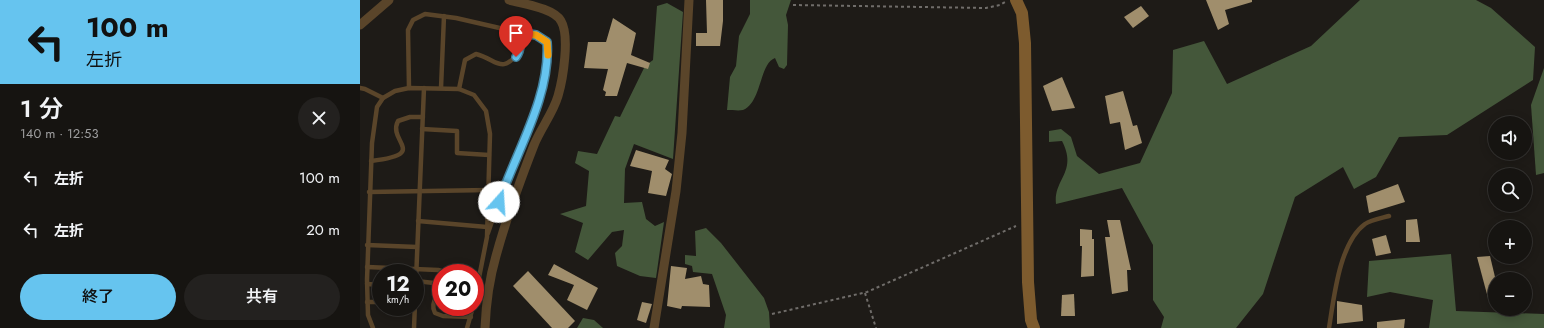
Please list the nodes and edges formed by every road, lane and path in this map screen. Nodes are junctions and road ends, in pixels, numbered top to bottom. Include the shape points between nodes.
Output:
1 (389, 0) edge
2 (509, 0) edge
3 (689, 0) edge
4 (1008, 0) edge
5 (1016, 0) edge
6 (793, 5) dead end
7 (444, 16) junction
8 (360, 25) edge
9 (517, 32) junction
10 (360, 88) edge
11 (409, 88) junction
12 (424, 88) junction
13 (442, 88) junction
14 (459, 89) junction
15 (383, 98) junction
16 (423, 117) junction
17 (422, 129) junction
18 (489, 155) junction
19 (371, 161) junction
20 (419, 190) junction
21 (488, 190) junction
22 (369, 192) junction
23 (1389, 216) dead end
24 (1028, 220) junction
25 (418, 221) junction
26 (487, 227) junction
27 (487, 237) junction
28 (367, 245) junction
29 (417, 248) junction
30 (416, 264) edge
31 (482, 264) edge
32 (367, 267) junction
33 (372, 267) edge
34 (424, 282) edge
35 (367, 284) junction
36 (372, 284) edge
37 (865, 292) junction
38 (367, 302) junction
39 (372, 302) edge
40 (772, 314) dead end
41 (414, 316) edge
42 (471, 317) joint
43 (373, 328) edge
44 (414, 328) edge
45 (467, 328) edge
46 (485, 328) edge
47 (654, 328) edge
48 (876, 328) edge
49 (1034, 328) edge
50 (1329, 328) edge

1 - 8 street
2 - 46 street via 555,14 561,20 566,41 558,95 535,143 496,255 489,286
3 - 47 street via 682,133 676,191
4 - 6 path via 986,8
5 - 24 street via 1022,14 1025,43
7 - 9 lane
7 - 11 lane via 425,14 413,20 408,30
7 - 13 lane
9 - 14 lane via 520,52 516,57 503,66 476,54 469,57 463,66
9 - 27 lane via 536,35 547,42 548,56 540,96 504,186
10 - 15 lane
11 - 12 lane
11 - 15 lane via 395,91
12 - 13 lane
12 - 16 lane
13 - 14 lane
14 - 18 lane via 474,95 486,111 490,134
15 - 19 lane via 377,107
16 - 17 lane
16 - 19 lane via 410,117 398,122 396,132 403,143 399,156
17 - 18 lane via 457,131 457,153
17 - 20 lane
18 - 21 lane
19 - 22 lane
20 - 21 lane
20 - 22 lane
20 - 25 lane
21 - 26 lane
22 - 28 lane
23 - 50 lane via 1366,224 1353,237 1342,263
24 - 37 path
24 - 49 street via 1028,282
25 - 26 lane
25 - 29 lane
26 - 27 lane
27 - 31 lane
28 - 29 lane
28 - 32 lane
29 - 30 lane
32 - 33 lane
32 - 35 lane
34 - 42 lane via 434,283 439,288 433,308 435,314
35 - 36 lane
35 - 38 lane
37 - 40 path
37 - 48 path
38 - 39 lane
38 - 43 lane
41 - 44 lane
42 - 45 lane

